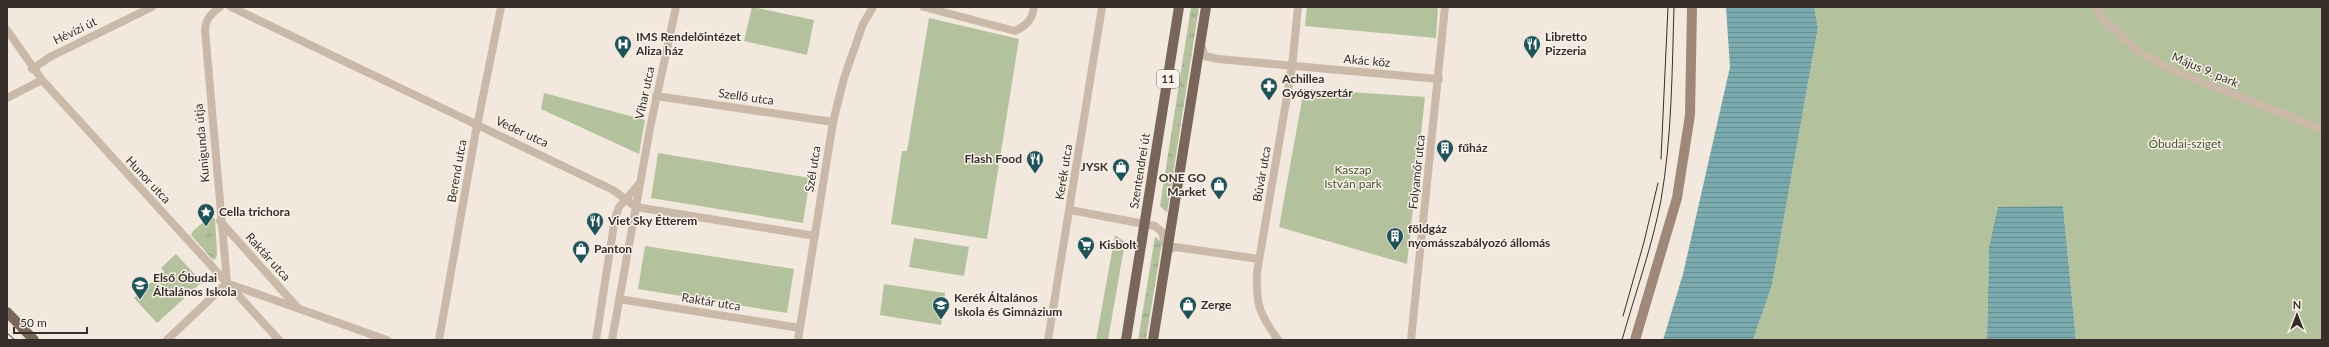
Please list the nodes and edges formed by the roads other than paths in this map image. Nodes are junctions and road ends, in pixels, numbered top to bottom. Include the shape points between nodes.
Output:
1 (152, 7) edge
2 (220, 7) edge
3 (230, 7) edge
4 (501, 7) edge
5 (676, 7) edge
6 (873, 7) edge
7 (924, 7) edge
8 (1034, 7) edge
9 (1102, 7) edge
10 (1179, 7) edge
11 (1206, 7) edge
12 (1298, 7) edge
13 (1445, 7) edge
14 (1692, 7) edge
15 (2095, 7) edge
16 (7, 30) edge
17 (1200, 41) junction
18 (1292, 67) junction
19 (32, 69) junction
20 (1439, 79) junction
21 (42, 80) junction
22 (656, 96) junction
23 (7, 98) edge
24 (833, 122) junction
25 (477, 124) junction
26 (2322, 129) edge
27 (639, 184) junction
28 (626, 198) junction
29 (636, 206) junction
30 (1070, 210) junction
31 (220, 221) junction
32 (1144, 223) junction
33 (814, 236) junction
34 (1167, 254) junction
35 (1259, 259) junction
36 (227, 283) junction
37 (619, 299) junction
38 (298, 308) junction
39 (7, 312) edge
40 (800, 328) junction
41 (34, 340) edge
42 (167, 340) edge
43 (279, 340) edge
44 (387, 340) edge
45 (439, 340) edge
46 (596, 340) edge
47 (612, 340) edge
48 (798, 340) edge
49 (1048, 340) edge
50 (1126, 340) edge
51 (1153, 340) edge
52 (1278, 340) edge
53 (1411, 340) edge
54 (1635, 340) edge

1 - 19 street, Hévízi út
2 - 31 street, Kunigunda útja via 209,16 205,30
3 - 25 street, Veder utca
4 - 25 street, Berend utca
5 - 22 street, Vihar utca
6 - 24 street, Szél utca via 863,24 844,78
7 - 8 street via 1015,31 1026,26 1033,17
9 - 30 street, Kerék utca
10 - 32 main road, Szentendrei út / 11
11 - 17 main road, 11
12 - 18 street, Búvár utca
13 - 20 street, Folyamőr utca
14 - 54 main road via 1690,115 1678,198
15 - 26 street, Május 9. park via 2110,26 2139,52 2177,72
16 - 19 street, Hunor utca
17 - 18 street, Akác köz via 1205,56
17 - 34 main road, 11
18 - 20 street, Akác köz
18 - 35 street, Búvár utca
19 - 21 street, Hunor utca
20 - 53 street, Folyamőr utca
21 - 23 street
21 - 36 street, Hunor utca
22 - 24 street, Szellő utca
22 - 27 street, Vihar utca
24 - 33 street, Szél utca
25 - 28 street, Veder utca
25 - 45 street, Berend utca
27 - 28 street
27 - 29 street, Vihar utca
28 - 29 street, Veder utca
28 - 46 street via 615,218
29 - 33 street, Veder utca
29 - 37 street, Vihar utca
30 - 32 street
30 - 49 street, Kerék utca
31 - 36 street, Kunigunda útja
31 - 38 street, Raktár utca
32 - 34 street via 1155,226 1162,232
32 - 50 main road, Szentendrei út / 11
33 - 40 street, Szél utca
34 - 35 street via 1176,247
34 - 51 main road, 11
35 - 52 street, Búvár utca via 1258,306 1262,317
36 - 38 street, Raktár utca
36 - 42 street
36 - 43 street, Hunor utca
37 - 40 street, Raktár utca
37 - 47 street, Vihar utca
38 - 44 street, Raktár utca
39 - 41 main road
40 - 48 street, Szél utca

